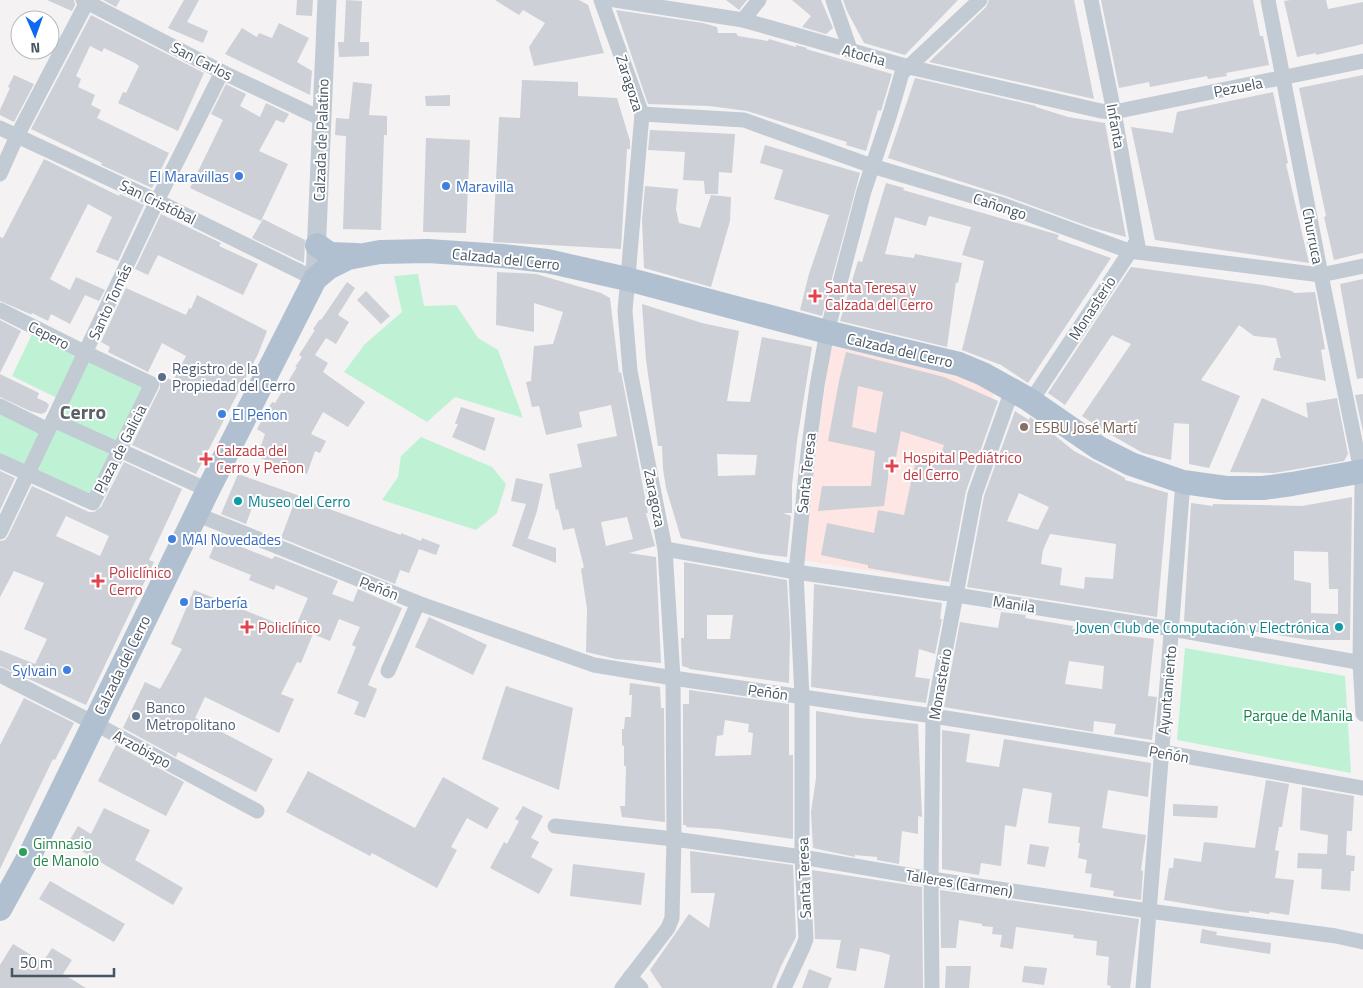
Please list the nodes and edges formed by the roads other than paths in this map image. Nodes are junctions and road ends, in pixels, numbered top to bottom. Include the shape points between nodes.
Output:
1 (327, 0) edge
2 (601, 0) edge
3 (615, 0) edge
4 (759, 0) edge
5 (833, 0) edge
6 (980, 0) edge
7 (1091, 0) edge
8 (1268, 0) edge
9 (86, 1) edge
10 (743, 20) junction
11 (851, 52) junction
12 (1363, 61) edge
13 (909, 67) junction
14 (222, 72) junction
15 (1284, 77) junction
16 (1114, 112) junction
17 (642, 114) junction
18 (322, 119) junction
19 (0, 128) edge
20 (17, 136) junction
21 (872, 166) junction
22 (0, 174) edge
23 (157, 201) junction
24 (317, 245) junction
25 (1135, 248) junction
26 (363, 254) junction
27 (1363, 266) edge
28 (1321, 275) junction
29 (315, 279) junction
30 (627, 279) junction
31 (0, 310) edge
32 (827, 332) junction
33 (86, 353) junction
34 (152, 384) joint
35 (1022, 395) junction
36 (0, 406) edge
37 (51, 425) junction
38 (120, 450) junction
39 (0, 461) edge
40 (1362, 471) edge
41 (27, 474) junction
42 (1183, 482) junction
43 (208, 490) junction
44 (196, 514) junction
45 (0, 532) edge
46 (664, 549) junction
47 (796, 572) junction
48 (956, 594) junction
49 (418, 603) junction
50 (1172, 629) junction
51 (1362, 662) edge
52 (388, 671) dead end
53 (0, 675) edge
54 (673, 678) junction
55 (802, 697) junction
56 (1363, 714) edge
57 (933, 716) junction
58 (94, 723) junction
59 (1162, 752) junction
60 (1363, 788) edge
61 (257, 811) dead end
62 (555, 826) dead end
63 (674, 840) junction
64 (802, 857) junction
65 (931, 879) junction
66 (0, 909) edge
67 (1149, 912) junction
68 (1363, 942) edge
69 (626, 983) edge
70 (641, 988) edge
71 (784, 988) edge
72 (932, 988) edge
73 (1143, 988) edge

1 - 18 street, Calzada de Palatino
2 - 17 street, Zaragoza
3 - 10 street, Atocha
4 - 10 street
5 - 11 street
6 - 13 street, Santa Teresa
7 - 16 street, Infanta
8 - 15 street, Churruca
9 - 14 street, San Carlos
9 - 20 street
10 - 11 street, Atocha
11 - 13 street, Atocha
12 - 15 street, Pezuela
13 - 16 street, Atocha
13 - 21 street, Santa Teresa via 901,76
14 - 18 street, San Carlos
14 - 23 street, Santo Tomás
15 - 16 street, Pezuela
15 - 28 street, Churruca
16 - 25 street, Infanta
17 - 21 street, Cañongo via 744,120
17 - 30 street, Zaragoza
18 - 24 street, Calzada de Palatino
19 - 20 street, San Cristóbal
20 - 22 street
20 - 23 street, San Cristóbal
21 - 25 street, Cañongo
21 - 32 street, Santa Teresa
23 - 29 street, San Cristóbal
23 - 33 street, Santo Tomás
24 - 26 main road via 330,254
24 - 29 street, Calzada de Palatino
25 - 28 street, Cañongo
25 - 35 street, Monasterio
26 - 29 main road, Calzada del Cerro via 328,268
26 - 30 main road, Calzada del Cerro via 428,251 523,258
27 - 28 street, Cañongo
28 - 40 street, Churruca
29 - 43 main road, Calzada del Cerro
30 - 32 main road, Calzada del Cerro
30 - 46 street, Zaragoza via 624,311 630,371
31 - 33 street, Cepero
32 - 35 main road, Calzada del Cerro via 959,364
32 - 47 street, Santa Teresa via 808,453
33 - 34 street, Cepero
33 - 37 street, Santo Tomás
34 - 38 street, Plaza de Galicia
35 - 42 main road, Calzada del Cerro via 1099,448 1131,464
35 - 48 street, Monasterio via 975,494
36 - 37 street
37 - 38 street
37 - 41 street, Santo Tomás
38 - 41 street, Plaza de Galicia via 93,502
38 - 43 street
39 - 41 street, Plaza de Galicia
40 - 42 main road, Calzada del Cerro via 1263,488 1226,488
40 - 51 street, Churruca
41 - 45 street, Santo Tomás
42 - 50 street, Ayuntamiento
43 - 44 main road, Calzada del Cerro
44 - 49 street, Peñón
44 - 58 main road, Calzada del Cerro
46 - 47 street, Manila
46 - 54 street, Zaragoza
47 - 48 street, Manila
47 - 55 street, Santa Teresa
48 - 50 street, Manila
48 - 57 street, Monasterio
49 - 52 street
49 - 54 street, Peñón via 594,665
50 - 51 street, Manila
50 - 59 street, Ayuntamiento
51 - 56 street, Churruca
53 - 58 street, Arzobispo
54 - 55 street, Peñón
54 - 63 street, Zaragoza
55 - 57 street, Peñón
55 - 64 street, Santa Teresa
57 - 59 street, Peñón
57 - 65 street, Monasterio
58 - 61 street, Arzobispo
58 - 66 main road, Calzada del Cerro
59 - 60 street, Peñón
59 - 67 street, Ayuntamiento
62 - 63 street, Talleres (Carmen)
63 - 64 street, Talleres (Carmen)
63 - 69 street, Zaragoza via 672,918 668,928
64 - 65 street, Talleres (Carmen)
64 - 71 street, Santa Teresa via 806,939
65 - 67 street, Talleres (Carmen)
65 - 72 street, Monasterio
67 - 68 street, Talleres (Carmen)
67 - 73 street, Ayuntamiento
69 - 70 street

